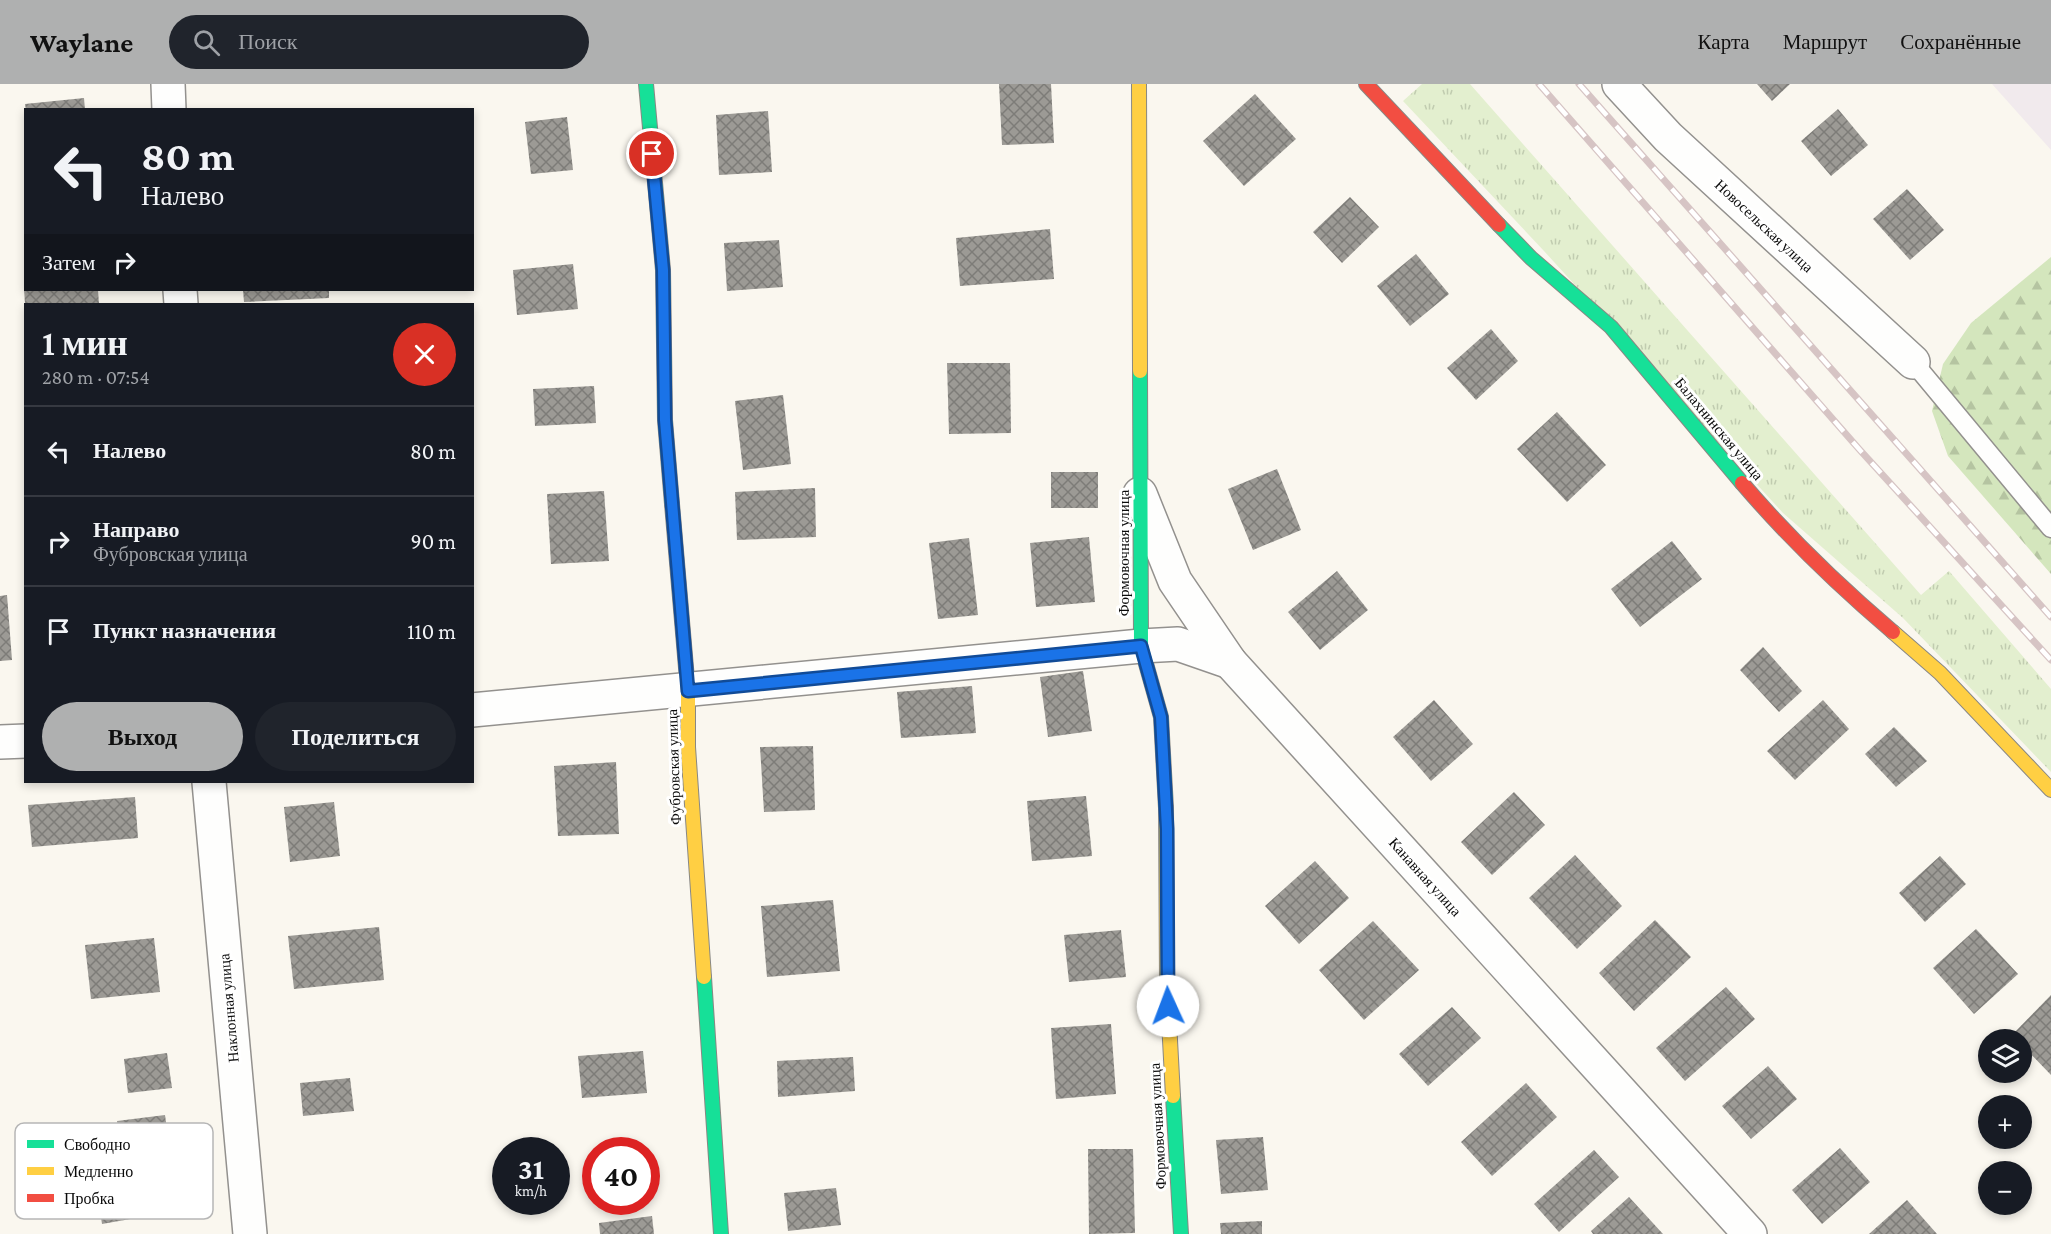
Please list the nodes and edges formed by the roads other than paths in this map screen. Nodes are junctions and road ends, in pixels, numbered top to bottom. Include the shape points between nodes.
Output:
1 (168, 84) edge
2 (646, 84) edge
3 (1366, 84) edge
4 (1619, 84) edge
5 (1142, 90) edge
6 (169, 108) edge
7 (1913, 362) joint
8 (1140, 493) junction
9 (2051, 528) edge
10 (1141, 646) junction
11 (1230, 662) junction
12 (688, 691) junction
13 (474, 710) edge
14 (24, 741) edge
15 (0, 742) edge
16 (209, 783) edge
17 (2051, 790) edge
18 (250, 1234) edge
19 (721, 1234) edge
20 (1181, 1234) edge
21 (1750, 1234) edge

1 - 6 street
2 - 12 street, Фубровская улица via 663,270 665,420
3 - 17 street, Балахнинская улица via 1531,258 1611,327 1773,519 1846,592 1940,674
4 - 7 street, Новосельская улица via 1676,145
5 - 8 street, Формовочная улица
7 - 9 lane
8 - 10 street, Формовочная улица
8 - 11 street, Канавная улица via 1175,581
10 - 11 street via 1178,644
10 - 12 street
10 - 20 street, Формовочная улица via 1161,717 1167,829 1167,984
11 - 21 street, Канавная улица
12 - 13 street
12 - 19 street, Фубровская улица via 688,747
14 - 15 street
16 - 18 street, Наклонная улица

